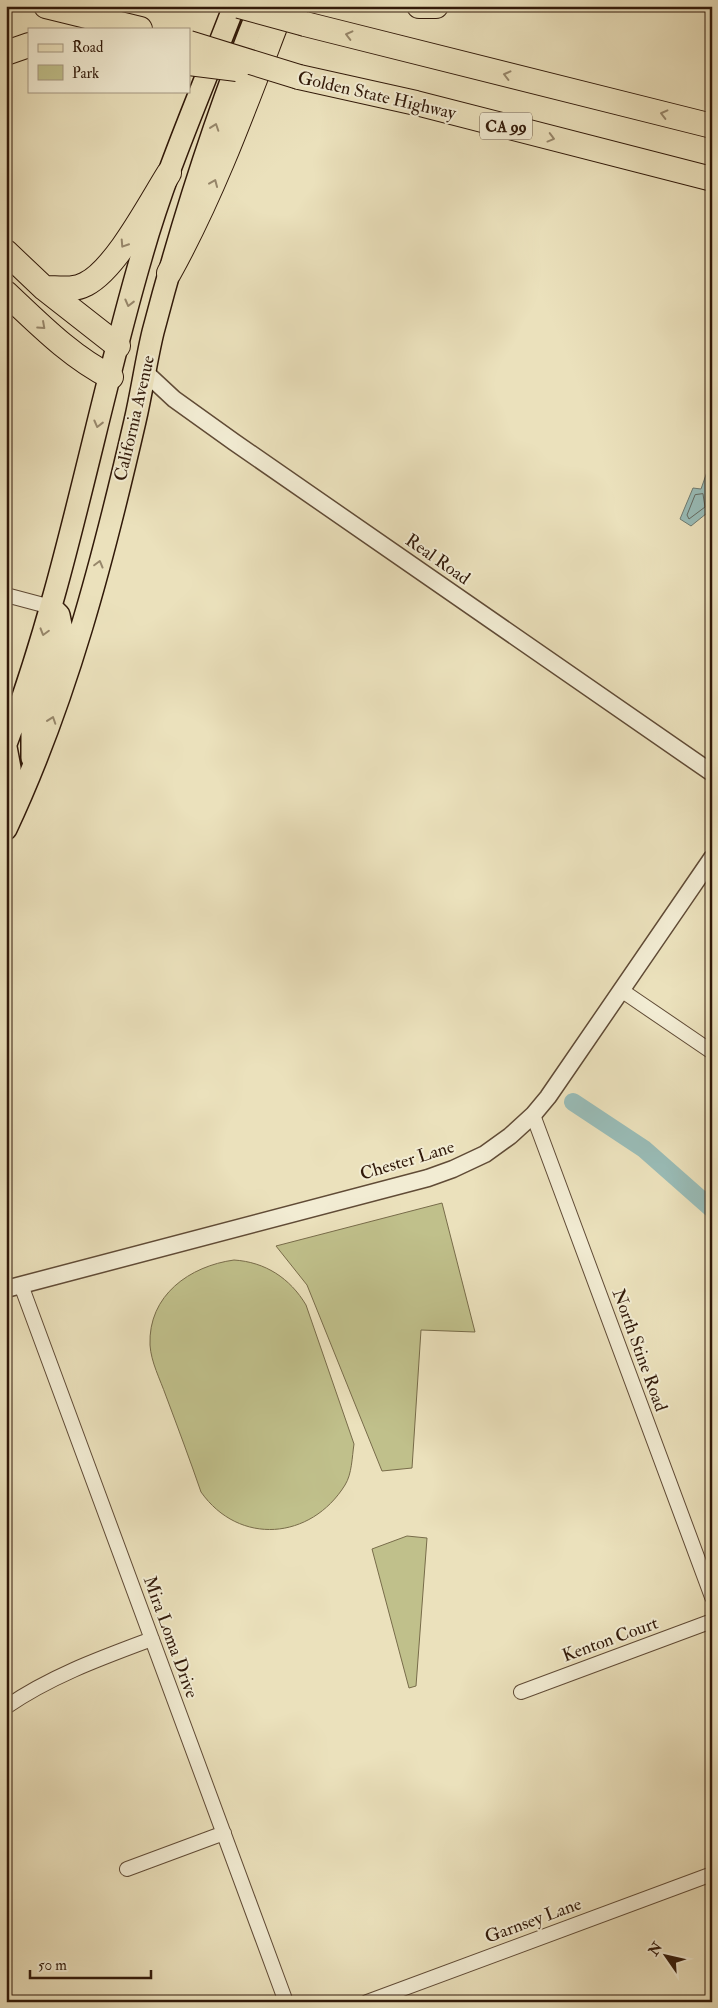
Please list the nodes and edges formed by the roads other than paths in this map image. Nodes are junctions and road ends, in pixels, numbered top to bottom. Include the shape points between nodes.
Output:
1 (46, 6) edge
2 (234, 6) edge
3 (239, 6) edge
4 (260, 6) edge
5 (283, 6) edge
6 (419, 6) edge
7 (436, 6) edge
8 (136, 28) edge
9 (190, 43) edge
10 (28, 45) edge
11 (6, 53) edge
12 (190, 64) edge
13 (299, 77) junction
14 (712, 126) edge
15 (169, 173) junction
16 (712, 179) edge
17 (6, 252) edge
18 (169, 273) junction
19 (44, 288) junction
20 (6, 293) edge
21 (118, 346) junction
22 (145, 372) junction
23 (111, 377) junction
24 (6, 595) edge
25 (51, 607) junction
26 (6, 746) edge
27 (33, 771) junction
28 (712, 773) edge
29 (6, 781) edge
30 (6, 829) edge
31 (712, 858) edge
32 (621, 990) junction
33 (712, 1052) edge
34 (533, 1115) junction
35 (14, 1287) edge
36 (712, 1598) edge
37 (712, 1621) edge
38 (152, 1639) junction
39 (521, 1692) dead end
40 (6, 1707) edge
41 (224, 1834) junction
42 (126, 1869) dead end
43 (712, 1874) edge
44 (286, 2002) edge
45 (367, 2002) edge

1 - 8 highway
2 - 15 main road, California Avenue
14 -> 3 highway, bridge
18 -> 4 main road, California Avenue via 206,153
18 -> 5 highway via 222,166
6 - 7 highway
9 - 13 highway, Golden State Highway / CA 99, bridge
10 - 11 highway
12 - 13 highway, bridge
13 -> 16 highway, Golden State Highway / CA 99 via 416,103
15 -> 19 highway via 102,274 86,285 71,289
15 -> 21 main road, California Avenue via 141,258
17 - 19 highway
18 - 22 main road, California Avenue
19 - 21 highway
20 -> 23 highway via 45,329 97,370
21 - 22 main road
21 - 23 main road, California Avenue
22 - 23 main road
27 -> 22 main road, California Avenue via 83,626 136,420
22 - 28 street, Real Road via 174,399 234,442
23 -> 25 main road, California Avenue
24 - 25 street
25 -> 26 main road, California Avenue
25 - 27 main road via 59,615 62,630 32,729
26 - 29 main road via 10,768
27 - 30 main road, California Avenue
31 - 32 street, Chester Lane
32 - 33 street
32 - 34 street, Chester Lane
34 - 35 street, Chester Lane via 485,1154 445,1172
34 - 36 street, North Stine Road
35 - 38 street, Mira Loma Drive
37 - 39 street, Kenton Court
38 - 40 street via 85,1664
38 - 41 street, Mira Loma Drive
41 - 42 street
41 - 44 street, Mira Loma Drive
43 - 45 street, Garnsey Lane

